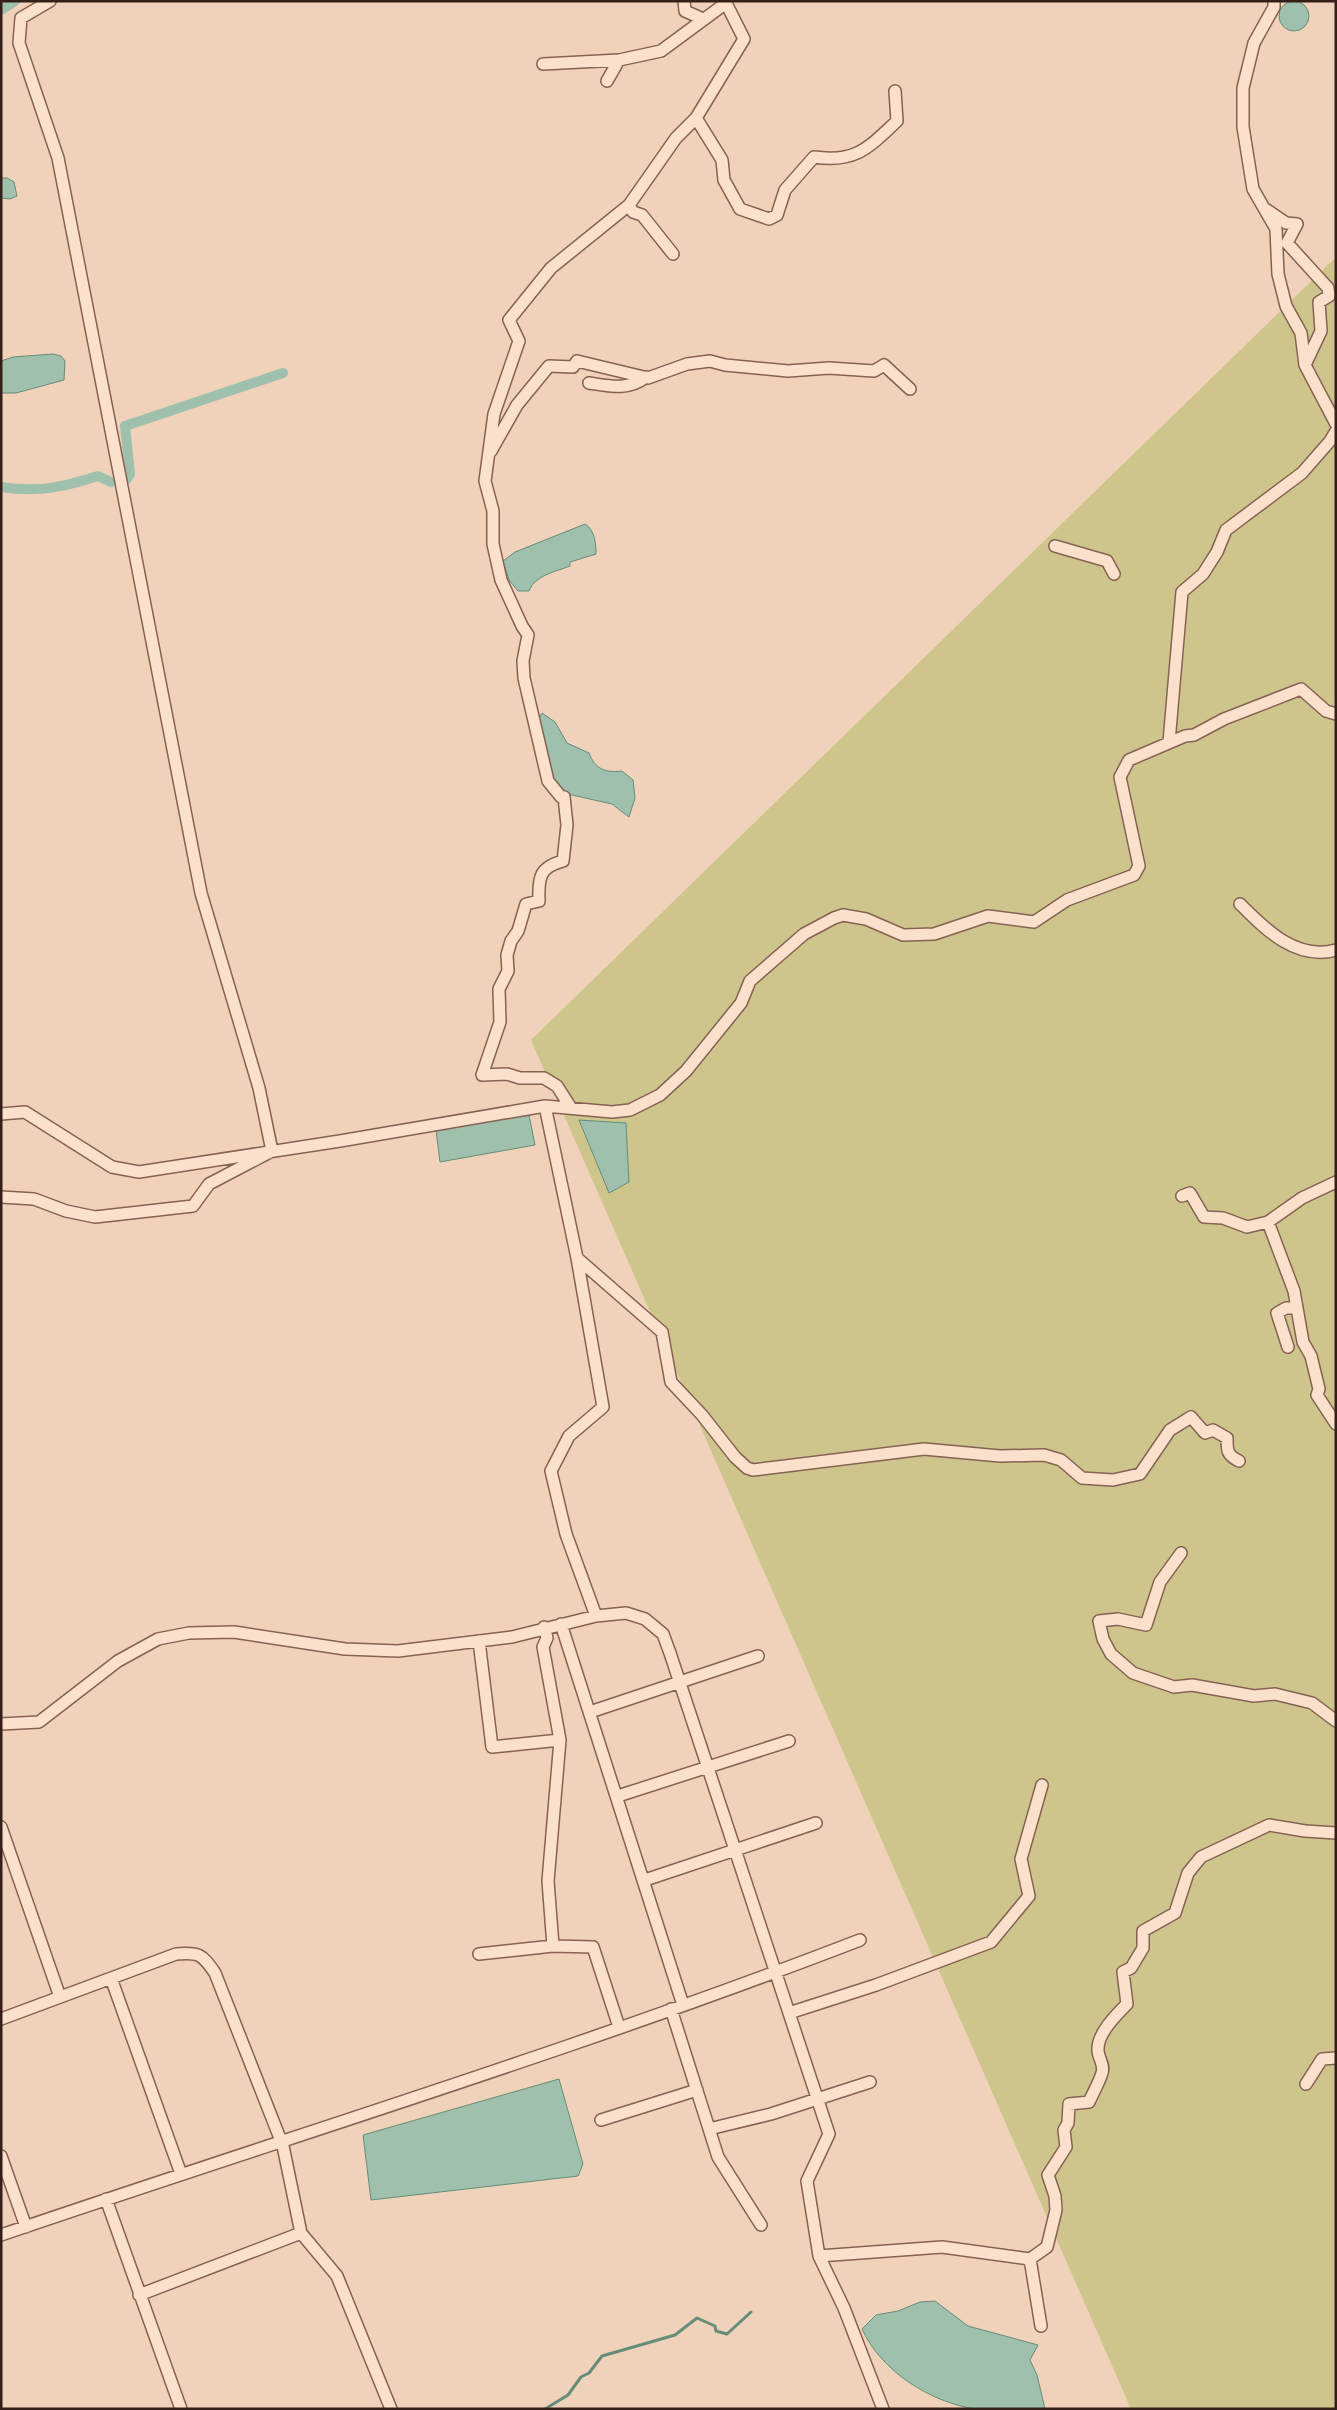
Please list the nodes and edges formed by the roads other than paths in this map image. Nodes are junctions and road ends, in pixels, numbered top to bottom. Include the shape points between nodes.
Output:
1 (50, 1) edge
2 (684, 1) edge
3 (1274, 1) edge
4 (703, 18) junction
5 (619, 60) junction
6 (543, 64) dead end
7 (607, 81) dead end
8 (895, 91) dead end
9 (696, 118) junction
10 (629, 206) junction
11 (1264, 207) junction
12 (673, 254) dead end
13 (1305, 365) junction
14 (646, 378) junction
15 (589, 383) dead end
16 (910, 389) dead end
17 (1336, 424) edge
18 (1336, 431) edge
19 (487, 459) junction
20 (1055, 546) dead end
21 (1114, 574) dead end
22 (1336, 714) edge
23 (1169, 742) junction
24 (1240, 904) dead end
25 (1336, 950) edge
26 (545, 1106) junction
27 (571, 1108) junction
28 (1, 1114) edge
29 (272, 1151) junction
30 (1336, 1182) edge
31 (1182, 1196) dead end
32 (1, 1197) edge
33 (1268, 1222) junction
34 (577, 1258) junction
35 (1296, 1308) junction
36 (1288, 1347) dead end
37 (1336, 1424) edge
38 (1239, 1461) dead end
39 (1182, 1553) dead end
40 (596, 1616) junction
41 (561, 1624) junction
42 (544, 1628) junction
43 (478, 1641) junction
44 (758, 1656) dead end
45 (679, 1683) junction
46 (596, 1710) dead end
47 (1336, 1720) edge
48 (1, 1724) edge
49 (560, 1740) junction
50 (789, 1741) dead end
51 (707, 1768) junction
52 (1042, 1785) dead end
53 (621, 1795) dead end
54 (816, 1824) dead end
55 (1, 1827) edge
56 (1336, 1834) edge
57 (735, 1852) junction
58 (648, 1879) dead end
59 (860, 1940) dead end
60 (553, 1946) junction
61 (479, 1954) dead end
62 (775, 1972) junction
63 (111, 1978) junction
64 (60, 1997) junction
65 (683, 2005) junction
66 (671, 2008) junction
67 (789, 2013) junction
68 (1, 2019) edge
69 (619, 2027) junction
70 (1336, 2058) edge
71 (870, 2082) dead end
72 (1306, 2084) dead end
73 (697, 2090) junction
74 (818, 2099) junction
75 (601, 2120) dead end
76 (709, 2129) junction
77 (280, 2141) junction
78 (1, 2156) edge
79 (181, 2174) junction
80 (106, 2199) junction
81 (760, 2226) dead end
82 (26, 2227) junction
83 (301, 2233) junction
84 (1, 2235) edge
85 (819, 2256) junction
86 (1030, 2260) junction
87 (139, 2295) junction
88 (1041, 2326) dead end
89 (181, 2409) edge
90 (392, 2409) edge
91 (883, 2409) edge

1 - 29 street via 21,18 19,43 58,158 201,893 259,1088
2 - 4 street via 685,11
3 - 11 street via 1274,7 1254,43 1243,88 1243,127 1253,189
4 - 5 street via 661,51
4 - 9 street via 726,3 744,39
5 - 6 street
5 - 7 street
8 - 9 street via 897,121 870,146 854,155 834,160 814,157 785,190 777,214 769,219 740,209 724,180 722,160
9 - 10 street via 676,138
10 - 12 street via 633,212 642,215
10 - 19 street via 551,268 509,320 519,341 494,414
11 - 13 street via 1276,229 1278,274 1286,306 1301,334
11 - 13 street via 1286,223 1297,224 1287,243 1328,288 1329,296 1319,302 1321,331
13 - 17 street
14 - 15 street via 624,388
14 - 16 street via 687,364 710,361 788,371 829,368 874,371 884,366
14 - 19 street via 578,361 573,367 549,366 517,405
18 - 23 street via 1302,473 1226,530 1203,574 1182,592
19 - 27 street via 485,481 493,511 493,544 501,580 528,634 523,661 524,678 548,781 564,797 567,825 564,861 549,865 543,871 538,888 539,900 526,904 518,931 511,941 507,955 508,972 499,989 500,1022 482,1075 544,1078 557,1086
20 - 21 street via 1107,561
22 - 23 street via 1326,711 1301,689 1224,719 1194,736
23 - 27 street via 1129,760 1120,777 1139,866 1134,875 1067,900 1034,922 988,916 934,934 903,934 866,919 843,915 834,918 804,934 750,981 741,1003 686,1071 660,1095 630,1110 612,1112
24 - 25 street via 1269,933 1291,946 1317,951
26 - 27 street
26 - 29 street
26 - 34 street
28 - 29 street via 25,1112 112,1167 139,1172
29 - 32 street via 209,1184 193,1206 95,1217 34,1199
30 - 33 street via 1302,1198
31 - 33 street via 1190,1193 1204,1217 1222,1218 1247,1227
33 - 35 street via 1294,1291
34 - 38 street via 662,1332 671,1382 735,1457 753,1470 924,1449 1000,1456 1044,1454 1061,1460 1082,1478 1113,1480 1140,1474 1170,1430 1191,1417 1206,1433 1213,1430 1227,1438 1229,1456
34 - 40 street via 603,1407 569,1436 551,1472 566,1534
35 - 36 street via 1286,1308 1277,1313
35 - 37 street via 1303,1342 1311,1356 1319,1390 1317,1395
39 - 47 street via 1160,1582 1146,1625 1118,1619 1098,1621 1111,1654 1133,1673 1167,1685 1192,1684 1254,1696 1275,1694 1312,1703
40 - 41 street
40 - 45 street via 626,1613 645,1619 663,1634
41 - 42 street
41 - 65 street
42 - 43 street via 512,1637
42 - 49 street via 547,1638 543,1647
43 - 48 street via 398,1651 345,1649 234,1632 188,1633 158,1639 118,1661 39,1722
43 - 49 street via 492,1747
44 - 45 street
45 - 46 street
45 - 51 street
49 - 60 street via 548,1881
50 - 51 street
51 - 53 street
51 - 57 street
52 - 67 street via 1022,1859 1029,1896 991,1942
54 - 57 street
55 - 64 street
56 - 86 street via 1269,1825 1201,1857 1188,1873 1175,1913 1143,1931 1143,1948 1131,1968 1123,1972 1127,2004 1099,2042 1103,2071 1089,2102 1070,2104 1064,2130 1066,2147 1048,2175 1055,2196 1052,2230 1047,2247
57 - 58 street
57 - 62 street
59 - 62 street
60 - 61 street
60 - 69 street via 593,1947
62 - 65 street
62 - 67 street
63 - 64 street
63 - 77 street via 176,1954 192,1953 204,1957 215,1973
63 - 79 street
64 - 68 street
65 - 66 street
66 - 69 street
66 - 73 street
67 - 74 street
69 - 77 street
70 - 72 street via 1322,2059
71 - 74 street
73 - 75 street
73 - 76 street
74 - 76 street
74 - 85 street via 829,2134 807,2181
76 - 81 street via 718,2157
77 - 79 street
77 - 83 street
78 - 82 street
79 - 80 street
80 - 82 street
80 - 87 street
82 - 84 street
83 - 87 street
83 - 90 street via 337,2276
85 - 86 street via 942,2247
85 - 91 street via 844,2308
86 - 88 street
87 - 89 street

